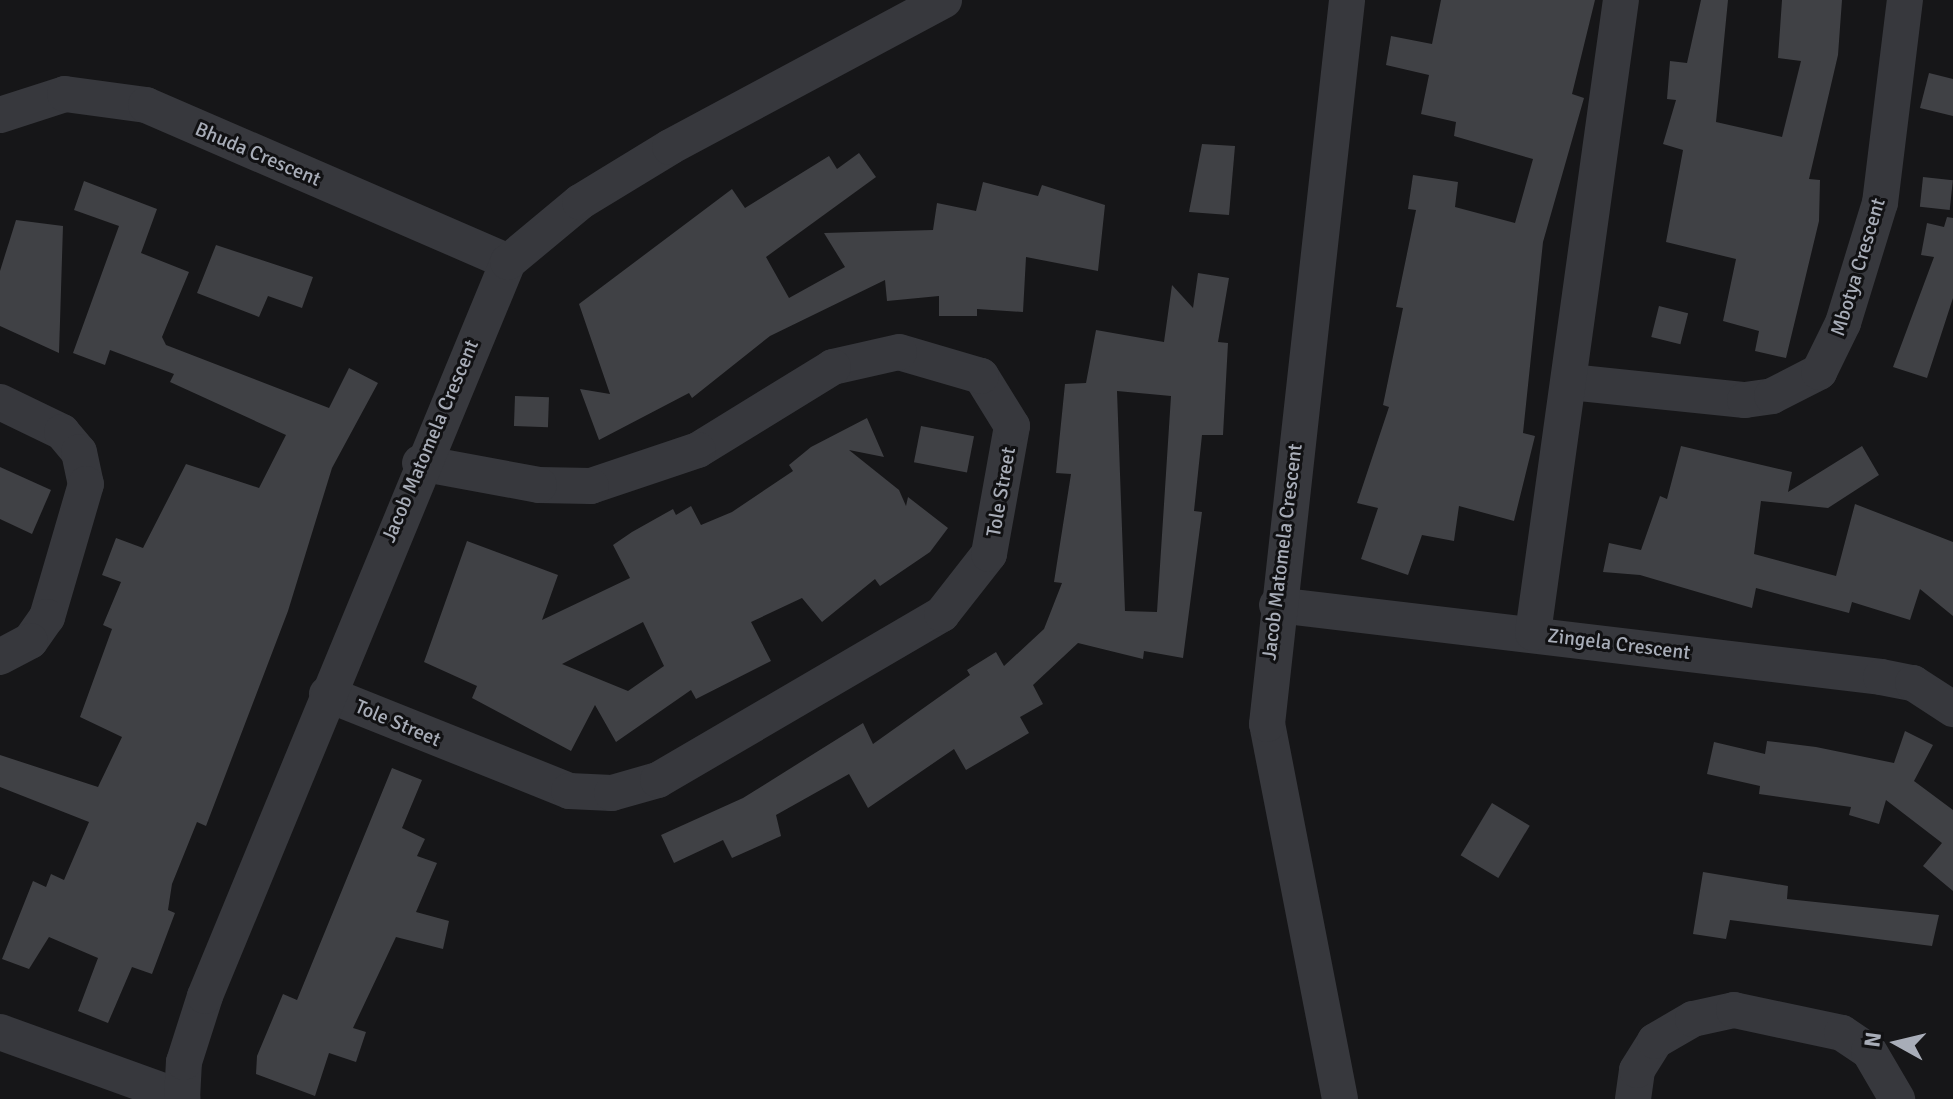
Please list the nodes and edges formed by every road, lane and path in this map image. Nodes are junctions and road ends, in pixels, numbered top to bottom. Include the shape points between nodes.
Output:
1 (944, 0) edge
2 (1347, 0) edge
3 (1621, 0) edge
4 (1905, 0) edge
5 (0, 115) edge
6 (508, 262) junction
7 (1570, 382) junction
8 (0, 402) edge
9 (420, 463) junction
10 (1277, 605) junction
11 (1533, 633) junction
12 (0, 657) edge
13 (327, 694) junction
14 (1948, 695) edge
15 (0, 1032) edge
16 (182, 1098) edge
17 (1340, 1099) edge
18 (1633, 1099) edge
19 (1897, 1099) edge

1 - 6 street, Jacob Matomela Crescent via 670,147 580,202
2 - 10 street, Jacob Matomela Crescent
3 - 7 street
4 - 7 street, Mbotya Crescent via 1880,203 1843,323 1819,372 1772,396 1745,400
5 - 6 street, Bhuda Crescent via 65,94 146,105
6 - 9 street, Jacob Matomela Crescent
7 - 11 street
8 - 12 street via 62,432 79,452 86,484 47,617 30,641
9 - 13 street, Jacob Matomela Crescent
9 - 13 street, Tole Street via 539,485 591,486 698,450 833,367 899,352 981,376 1012,426 989,554 942,614 658,780 612,793 569,791
10 - 11 street, Zingela Crescent
10 - 17 street, Jacob Matomela Crescent via 1267,724
11 - 14 street, Zingela Crescent via 1881,677
13 - 16 street, Jacob Matomela Crescent via 205,996 184,1062
15 - 16 street
18 - 19 street via 1637,1070 1655,1041 1693,1019 1734,1010 1842,1033 1869,1051

